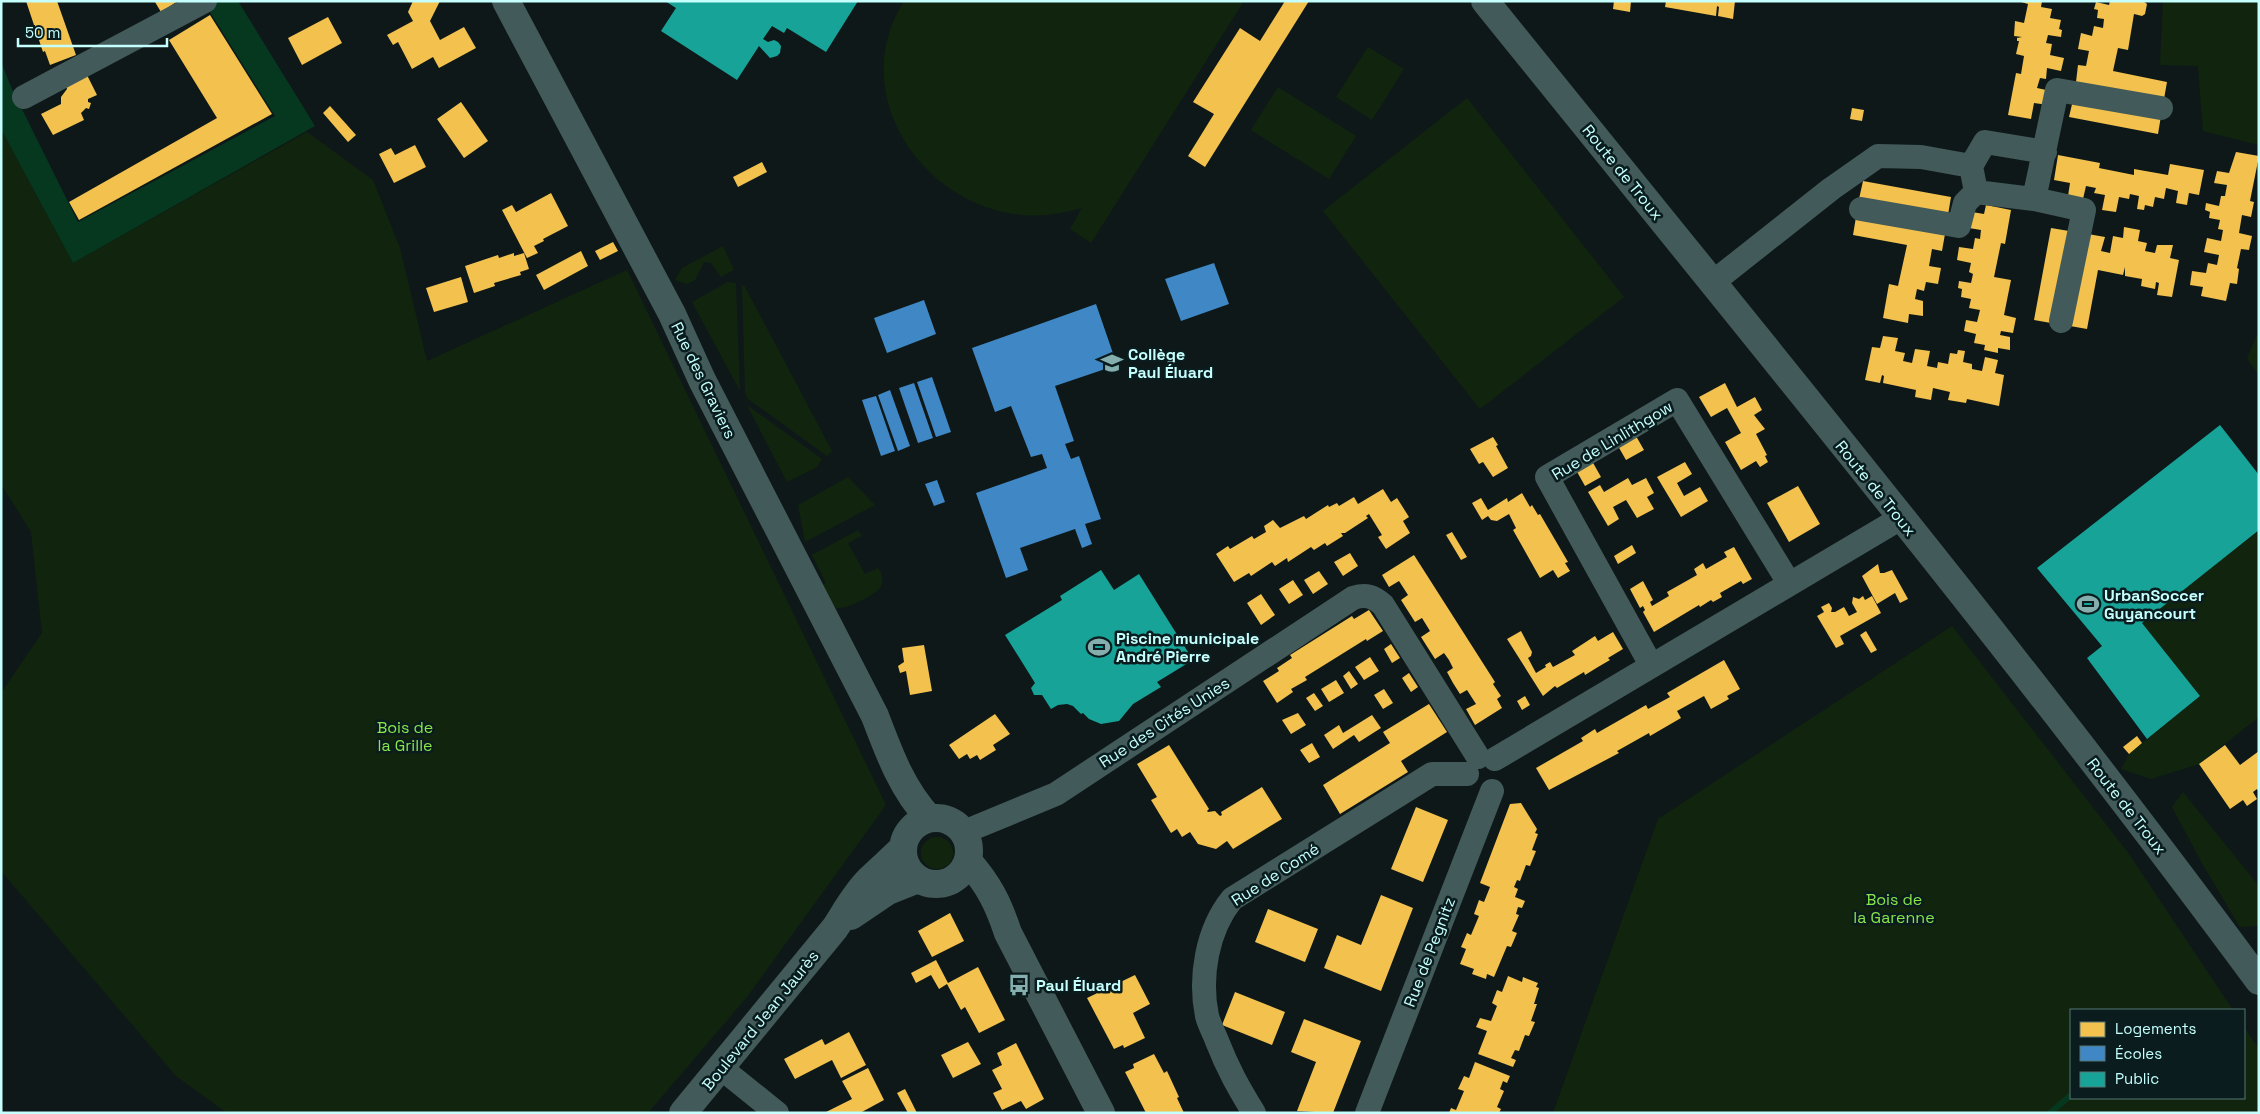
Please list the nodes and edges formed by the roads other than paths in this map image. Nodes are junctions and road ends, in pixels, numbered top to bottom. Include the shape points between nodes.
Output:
1 (506, 1) edge
2 (1485, 1) edge
3 (202, 3) edge
4 (24, 97) dead end
5 (2161, 108) dead end
6 (2045, 152) junction
7 (1971, 166) junction
8 (1976, 192) junction
9 (2034, 200) junction
10 (1861, 209) dead end
11 (1712, 283) junction
12 (2061, 321) dead end
13 (1900, 518) junction
14 (1789, 583) junction
15 (1651, 664) junction
16 (1480, 763) junction
17 (893, 764) junction
18 (1492, 791) junction
19 (928, 818) junction
20 (964, 832) junction
21 (905, 841) junction
22 (968, 861) junction
23 (918, 879) junction
24 (946, 882) junction
25 (835, 928) junction
26 (1008, 933) junction
27 (2259, 981) edge
28 (722, 1068) junction
29 (683, 1113) edge
30 (777, 1113) edge
31 (1101, 1113) edge
32 (1254, 1113) edge
33 (1367, 1113) edge

1 - 17 street, Rue des Graviers via 672,314 714,405 875,716
2 - 11 street, Route de Troux
3 - 4 street
5 - 6 street via 2057,90
6 - 7 street via 1985,142
6 - 9 street
7 - 8 street
7 - 11 street via 1921,157 1878,156
8 - 9 street
8 - 10 street via 1965,203 1959,226
9 - 12 street via 2084,210
11 - 13 street, Route de Troux
13 - 14 street
13 - 27 street, Route de Troux via 2126,804
14 - 15 street
14 - 15 street, Rue de Linlithgow via 1677,400 1547,477
15 - 16 street
16 - 18 street via 1470,785 1480,792
16 - 18 street via 1499,762 1503,773 1500,784
16 - 20 street, Rue des Cités Unies via 1384,605 1369,595 1360,596 1056,794
16 - 32 street, Rue de Comé via 1432,774 1232,899 1222,911 1214,925 1205,971 1207,1017 1232,1079
17 - 19 street, Rue des Graviers
17 - 21 street, Rue des Graviers
18 - 33 street, Rue de Pegnitz
19 - 20 street via 954,822
19 - 21 street via 916,824
20 - 22 street via 969,846
21 - 23 street via 904,860
21 - 25 street, Boulevard Jean Jaurès via 853,899
22 - 24 street via 960,875
22 - 26 street via 986,881
23 - 24 street via 932,884
23 - 25 street, Boulevard Jean Jaurès via 880,896
24 - 26 street via 985,907
25 - 28 street, Boulevard Jean Jaurès
26 - 31 street
28 - 29 street, Boulevard Jean Jaurès
28 - 30 street

